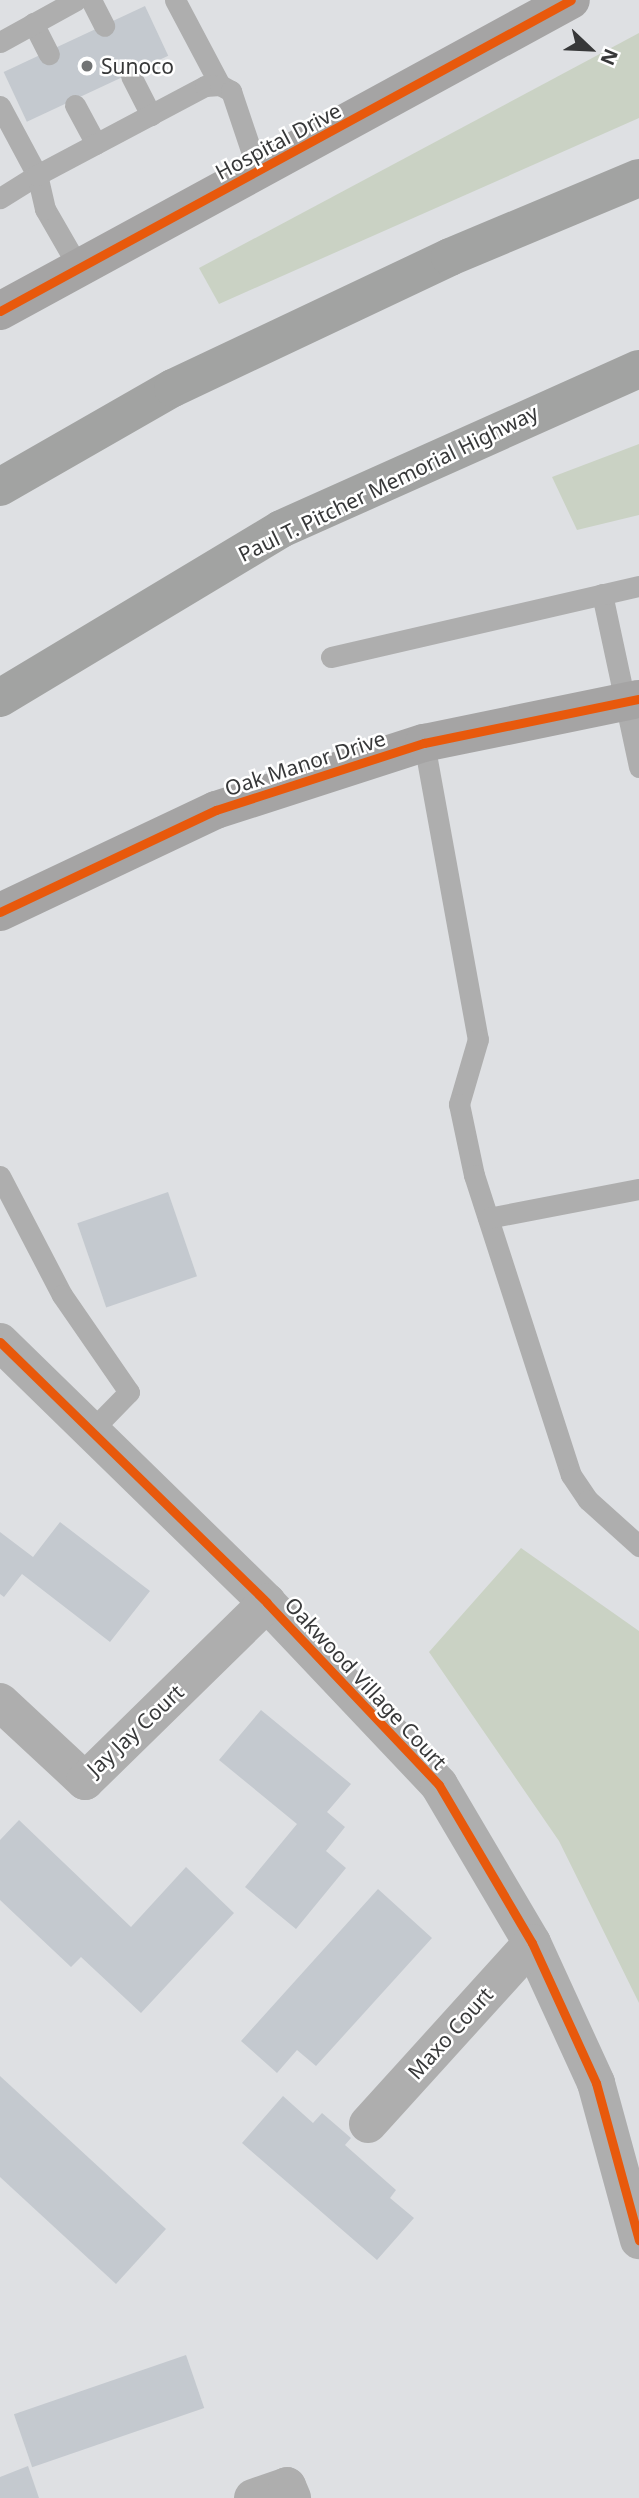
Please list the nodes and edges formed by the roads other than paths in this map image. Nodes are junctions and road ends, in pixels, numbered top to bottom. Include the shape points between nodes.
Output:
1 (76, 0) edge
2 (91, 0) edge
3 (175, 0) edge
4 (572, 0) edge
5 (33, 23) junction
6 (104, 26) dead end
7 (0, 41) edge
8 (49, 54) dead end
9 (131, 76) dead end
10 (220, 85) junction
11 (75, 105) dead end
12 (0, 106) edge
13 (151, 115) junction
14 (96, 144) junction
15 (258, 171) junction
16 (37, 175) junction
17 (639, 178) edge
18 (0, 198) edge
19 (79, 268) junction
20 (0, 311) edge
21 (639, 369) edge
22 (0, 486) edge
23 (639, 586) edge
24 (602, 594) junction
25 (331, 657) dead end
26 (0, 698) edge
27 (633, 700) edge
28 (424, 743) junction
29 (639, 767) edge
30 (0, 912) edge
31 (0, 1176) edge
32 (639, 1189) edge
33 (488, 1218) junction
34 (0, 1342) edge
35 (91, 1431) junction
36 (639, 1546) edge
37 (267, 1603) junction
38 (0, 1702) edge
39 (532, 1942) junction
40 (368, 2124) dead end
41 (639, 2241) edge
42 (253, 2498) edge
43 (292, 2498) edge

1 - 5 lane
2 - 6 lane
3 - 10 lane
4 - 15 street, Hospital Drive
5 - 7 lane
5 - 8 lane
9 - 13 lane
10 - 13 lane
10 - 15 lane via 231,91
11 - 14 lane
12 - 16 lane
13 - 14 lane
14 - 16 lane
15 - 19 street, Hospital Drive
16 - 18 lane
16 - 19 lane via 45,209
17 - 22 highway via 450,257 186,382
19 - 20 street, Hospital Drive
21 - 26 highway, Paul T. Pitcher Memorial Highway via 281,529
23 - 24 lane
24 - 25 lane
24 - 27 lane
27 - 28 street, Oak Manor Drive
27 - 29 lane
28 - 30 street, Oak Manor Drive via 216,810
28 - 33 lane via 478,1039 458,1104
31 - 35 lane via 62,1295 129,1392
32 - 33 lane
33 - 36 lane via 571,1475 587,1500
34 - 35 street, Oakwood Village Court
35 - 37 street, Oakwood Village Court
37 - 38 street, Jay Jay Court via 85,1781
37 - 39 street, Oakwood Village Court via 439,1786
39 - 40 street, Maxo Court
39 - 41 street, Oakwood Village Court via 596,2083
42 - 43 street via 287,2486

